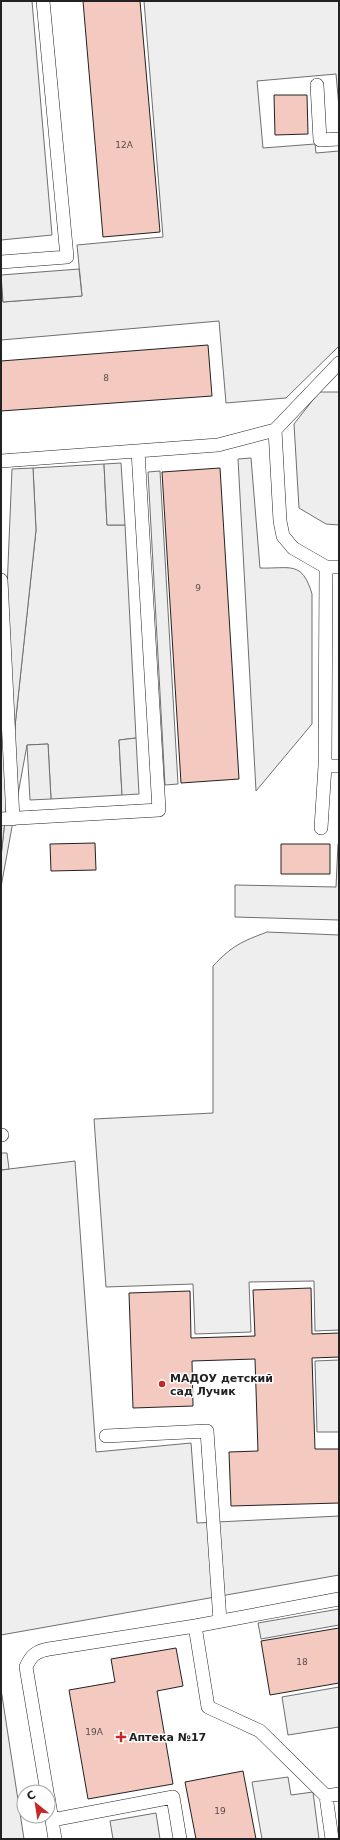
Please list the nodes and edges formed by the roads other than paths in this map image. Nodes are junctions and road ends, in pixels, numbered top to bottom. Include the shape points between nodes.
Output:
1 (43, 1) edge
2 (317, 85) dead end
3 (339, 139) edge
4 (1, 262) edge
5 (339, 363) edge
6 (276, 430) junction
7 (138, 451) junction
8 (1, 460) edge
9 (333, 567) edge
10 (1, 580) edge
11 (325, 766) junction
12 (339, 766) edge
13 (7, 819) edge
14 (321, 828) dead end
15 (106, 1436) dead end
16 (339, 1599) edge
17 (220, 1621) junction
18 (195, 1626) junction
19 (46, 1784) edge
20 (333, 1795) edge
21 (56, 1819) edge
22 (53, 1824) edge
23 (55, 1839) edge
24 (180, 1839) edge
25 (332, 1839) edge

1 - 4 lane via 67,257
2 - 3 lane via 320,140
5 - 6 lane
6 - 7 lane via 218,445
6 - 9 lane via 283,536 293,548
7 - 8 lane
7 - 13 lane via 159,810
9 - 11 lane
10 - 13 lane
11 - 12 lane
11 - 14 lane
15 - 17 lane via 207,1431
16 - 17 lane
17 - 18 lane
18 - 19 lane via 49,1649 34,1654 29,1659 26,1667
18 - 20 lane via 208,1707 260,1731
20 - 25 lane
21 - 24 lane via 173,1797
22 - 23 lane

